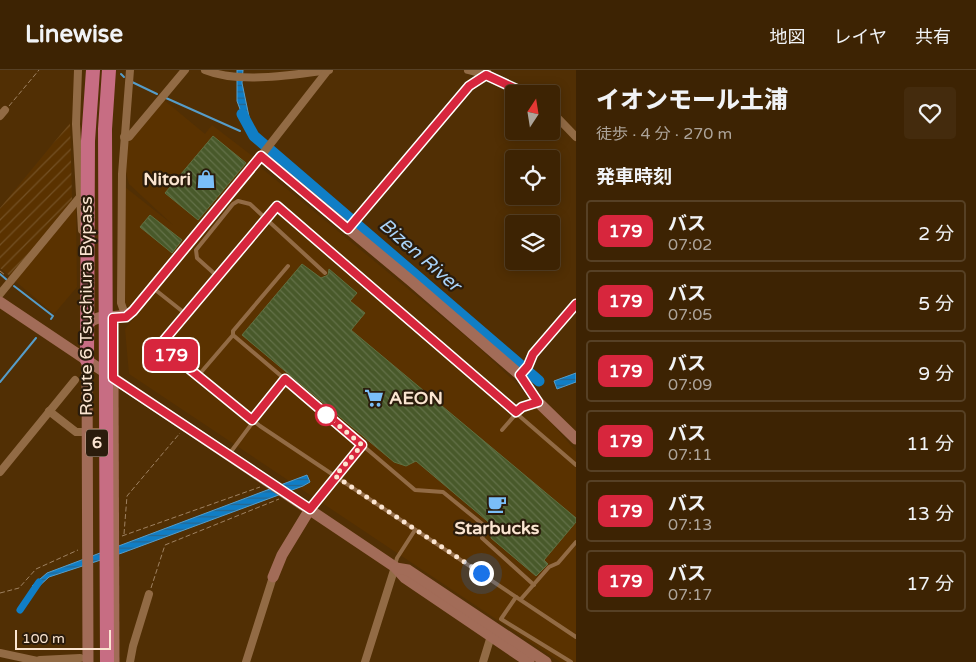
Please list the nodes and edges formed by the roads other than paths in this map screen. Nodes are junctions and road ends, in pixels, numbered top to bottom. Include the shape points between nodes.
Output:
1 (78, 70) edge
2 (94, 70) edge
3 (99, 70) edge
4 (109, 70) edge
5 (114, 70) edge
6 (130, 70) edge
7 (185, 70) edge
8 (205, 70) edge
9 (328, 70) edge
10 (468, 70) edge
11 (487, 73) edge
12 (510, 85) edge
13 (560, 120) edge
14 (124, 137) junction
15 (576, 137) edge
16 (263, 154) junction
17 (79, 198) junction
18 (100, 224) junction
19 (353, 224) junction
20 (88, 237) junction
21 (288, 266) dead end
22 (325, 273) dead end
23 (217, 276) junction
24 (153, 288) junction
25 (0, 294) edge
26 (0, 302) edge
27 (576, 304) edge
28 (186, 315) junction
29 (119, 317) junction
30 (88, 324) junction
31 (233, 335) junction
32 (87, 360) junction
33 (524, 371) junction
34 (196, 377) junction
35 (113, 378) junction
36 (285, 379) junction
37 (75, 380) dead end
38 (538, 402) junction
39 (49, 412) junction
40 (516, 412) junction
41 (252, 420) junction
42 (502, 430) dead end
43 (87, 432) junction
44 (113, 432) junction
45 (576, 439) edge
46 (362, 445) junction
47 (228, 455) junction
48 (576, 465) edge
49 (0, 472) edge
50 (335, 476) junction
51 (310, 509) junction
52 (415, 530) junction
53 (576, 542) edge
54 (395, 567) junction
55 (273, 577) joint
56 (534, 585) junction
57 (149, 594) road end
58 (518, 598) junction
59 (490, 636) junction
60 (576, 637) edge
61 (0, 653) edge
62 (84, 660) edge
63 (41, 661) edge
64 (98, 662) edge
65 (107, 662) edge
66 (114, 662) edge
67 (130, 662) edge
68 (246, 662) edge
69 (365, 662) edge
70 (483, 662) edge
71 (529, 662) edge
72 (546, 662) edge
73 (571, 662) edge

1 - 17 street
2 - 20 highway via 89,113
3 - 18 highway, Route 6 Tsuchiura Bypass / 6 via 95,129
4 - 18 highway, Route 6 Tsuchiura Bypass / 6
5 - 29 highway
6 - 14 street
7 - 14 street via 129,137
8 - 9 street via 244,78
9 - 16 street
10 - 11 street
11 - 12 street
11 - 19 street via 469,86
13 - 15 street
14 - 29 street via 122,303
16 - 19 street
16 - 24 street
17 - 20 street via 82,228
17 - 25 street
18 - 64 highway, Route 6 Tsuchiura Bypass / 6
18 - 65 highway, Route 6 Tsuchiura Bypass / 6
19 - 33 street
20 - 30 highway
21 - 31 lane
22 - 23 lane via 263,214 244,202 233,204 195,254
23 - 28 lane
23 - 40 lane via 277,206
24 - 28 lane
24 - 29 street
26 - 32 street
27 - 33 street via 533,354
28 - 34 lane via 160,345
29 - 30 street via 100,317
29 - 35 highway
30 - 32 highway
31 - 34 lane
31 - 36 lane
32 - 35 street
32 - 43 street
33 - 38 street
34 - 41 lane
35 - 44 street
35 - 47 street
36 - 41 lane
36 - 46 lane
37 - 39 street
38 - 40 lane
38 - 45 street
39 - 43 street via 73,430
39 - 49 street
40 - 42 lane
40 - 48 lane
41 - 47 lane
41 - 50 lane
43 - 44 street
43 - 62 street
44 - 66 street via 118,536 114,565
46 - 50 lane
46 - 56 lane via 415,490 443,492 458,504 486,528 482,538
47 - 51 street
50 - 51 lane
50 - 52 lane
51 - 54 street
51 - 55 street via 282,555
52 - 54 lane via 397,558
52 - 58 lane
53 - 56 lane
54 - 59 street via 405,578
54 - 69 street
54 - 72 street via 408,570
55 - 68 street
56 - 58 lane
57 - 67 street
58 - 60 lane
58 - 73 lane via 501,620
59 - 70 street
59 - 71 street
61 - 63 street
62 - 63 street

